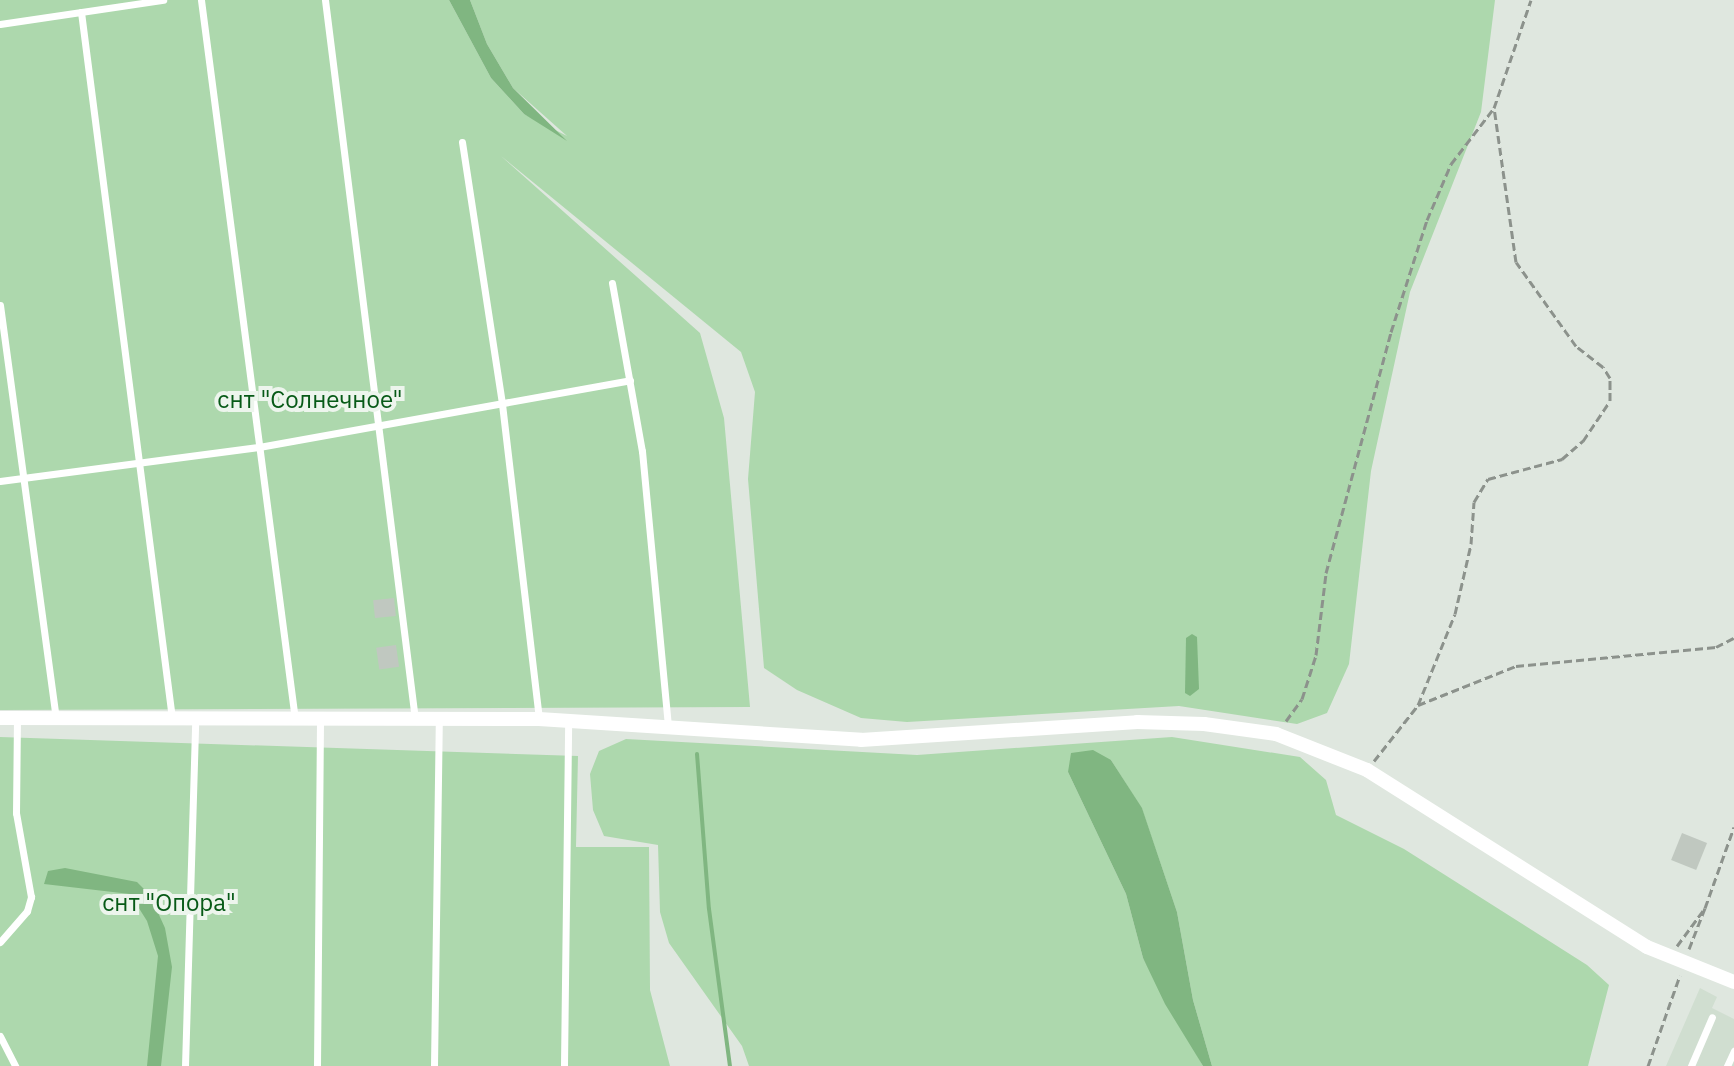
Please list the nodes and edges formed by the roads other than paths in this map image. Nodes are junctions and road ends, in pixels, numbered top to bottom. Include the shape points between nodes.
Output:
1 (92, 0) edge
2 (163, 0) edge
3 (201, 0) edge
4 (325, 0) edge
5 (94, 10) junction
6 (81, 12) junction
7 (0, 24) edge
8 (462, 142) dead end
9 (612, 283) dead end
10 (0, 305) edge
11 (630, 380) junction
12 (502, 404) junction
13 (379, 427) junction
14 (259, 447) junction
15 (141, 462) junction
16 (23, 478) junction
17 (0, 481) edge
18 (0, 718) edge
19 (17, 718) junction
20 (56, 719) junction
21 (539, 719) junction
22 (172, 720) junction
23 (195, 720) junction
24 (415, 720) junction
25 (439, 720) junction
26 (568, 720) junction
27 (320, 721) junction
28 (296, 722) junction
29 (668, 725) junction
30 (0, 942) edge
31 (1734, 982) edge
32 (1712, 1017) dead end
33 (0, 1036) edge
34 (1734, 1051) edge
35 (564, 1065) edge
36 (15, 1066) edge
37 (185, 1066) edge
38 (317, 1066) edge
39 (434, 1066) edge
40 (1691, 1066) edge
41 (1727, 1066) edge

1 - 5 lane
2 - 5 lane
3 - 14 lane
4 - 13 lane
5 - 6 lane
6 - 7 lane
6 - 15 lane
8 - 12 lane
9 - 11 lane
10 - 16 lane
11 - 12 lane
11 - 29 lane
12 - 13 lane
12 - 21 lane
13 - 14 lane
13 - 24 lane
14 - 15 lane
14 - 28 lane
15 - 16 lane
15 - 22 lane
16 - 17 lane
16 - 20 lane
18 - 19 street
19 - 20 street
19 - 30 lane via 16,813 31,897 27,911
20 - 22 street
21 - 25 street
21 - 26 street
22 - 23 street
23 - 28 street
23 - 37 lane
24 - 25 street
24 - 27 street
25 - 39 lane
26 - 29 street
26 - 35 lane
27 - 28 street
27 - 38 lane
29 - 31 street via 861,740 1137,722 1276,734 1367,770 1647,947
32 - 40 lane
33 - 36 lane
34 - 41 lane

